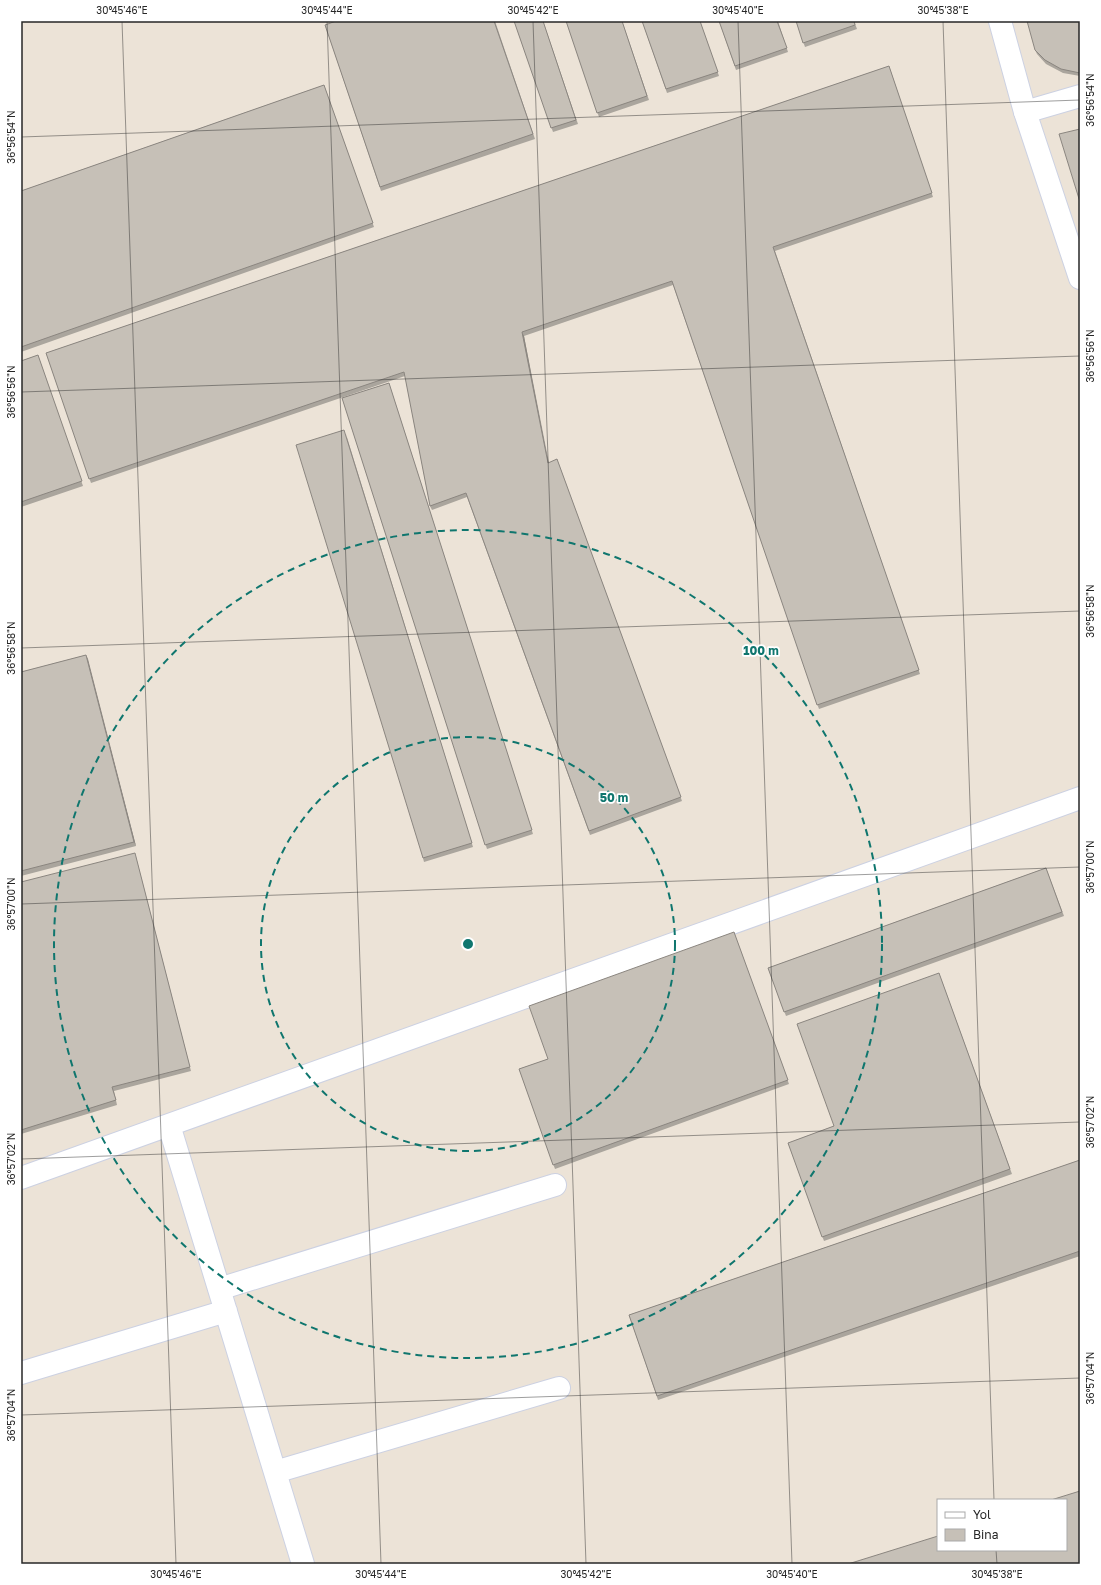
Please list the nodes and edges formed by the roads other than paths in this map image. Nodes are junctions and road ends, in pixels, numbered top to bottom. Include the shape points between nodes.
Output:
1 (1000, 21) edge
2 (1080, 96) edge
3 (1025, 112) junction
4 (1080, 278) edge
5 (1080, 798) edge
6 (169, 1125) junction
7 (21, 1178) edge
8 (555, 1185) dead end
9 (219, 1289) junction
10 (226, 1311) junction
11 (21, 1373) edge
12 (560, 1388) dead end
13 (275, 1472) junction
14 (303, 1564) edge

1 - 3 street
2 - 3 street
3 - 4 street
5 - 6 street
6 - 7 street
6 - 9 street
8 - 9 street
9 - 10 street
10 - 11 street
10 - 13 street
12 - 13 street
13 - 14 street

